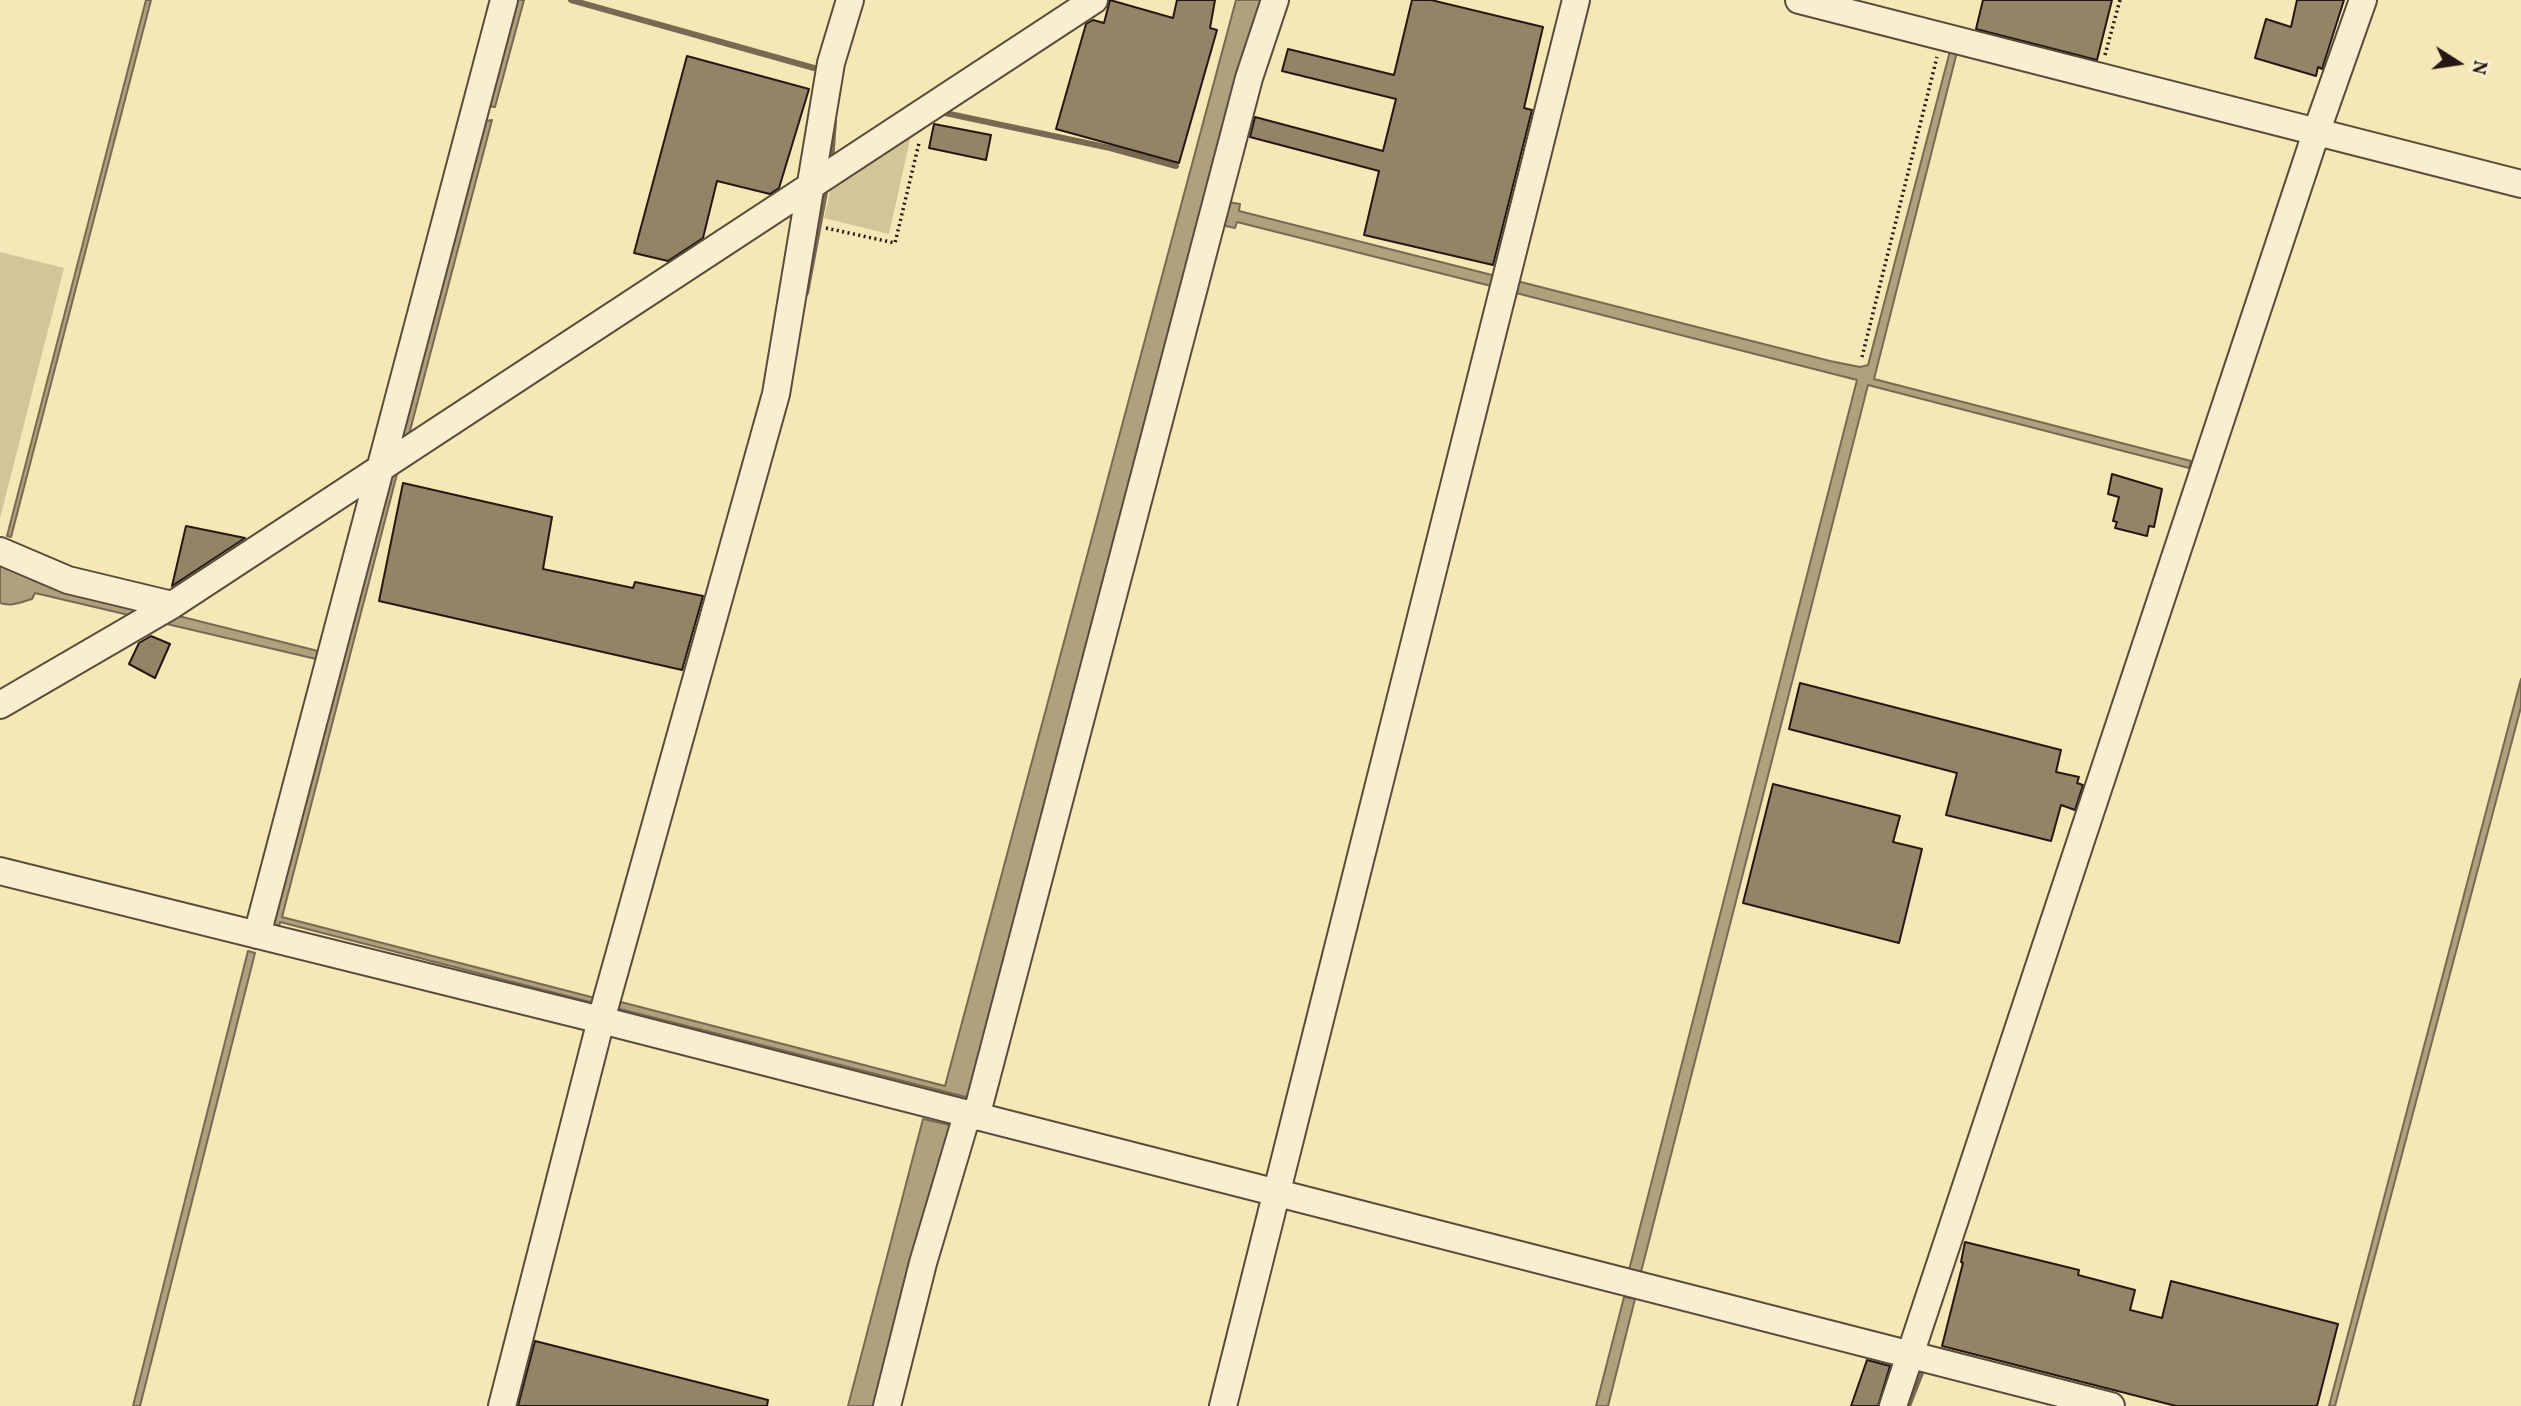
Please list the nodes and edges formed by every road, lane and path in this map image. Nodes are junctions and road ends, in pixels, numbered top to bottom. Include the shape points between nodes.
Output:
1 (504, 0) edge
2 (850, 0) edge
3 (1094, 0) edge
4 (1275, 0) edge
5 (1576, 0) edge
6 (1799, 0) edge
7 (2120, 0) edge
8 (2362, 0) edge
9 (1942, 37) junction
10 (2099, 77) junction
11 (926, 111) junction
12 (2316, 132) junction
13 (2521, 184) edge
14 (813, 186) junction
15 (806, 224) junction
16 (1862, 357) dead end
17 (380, 469) junction
18 (0, 551) edge
19 (172, 605) junction
20 (0, 705) edge
21 (0, 871) edge
22 (257, 935) junction
23 (601, 1020) junction
24 (968, 1115) junction
25 (1276, 1195) junction
26 (1910, 1355) junction
27 (502, 1406) edge
28 (887, 1406) edge
29 (1223, 1406) edge
30 (1893, 1406) edge
31 (2111, 1406) edge

1 - 17 street
2 - 14 street via 831,63
3 - 11 street
4 - 24 street via 1249,78
5 - 25 street
6 - 9 street
7 - 10 path
8 - 12 street
9 - 10 street
9 - 16 path
10 - 12 street
11 - 14 street
11 - 15 path via 895,243
12 - 13 street
12 - 26 street
14 - 15 street
14 - 17 street
15 - 23 street via 776,394
17 - 19 street
17 - 22 street
18 - 19 street via 68,580
19 - 20 street
21 - 22 street
22 - 23 street
23 - 24 street
23 - 27 street
24 - 25 street
24 - 28 street via 923,1263
25 - 26 street
25 - 29 street
26 - 30 street
26 - 31 street

